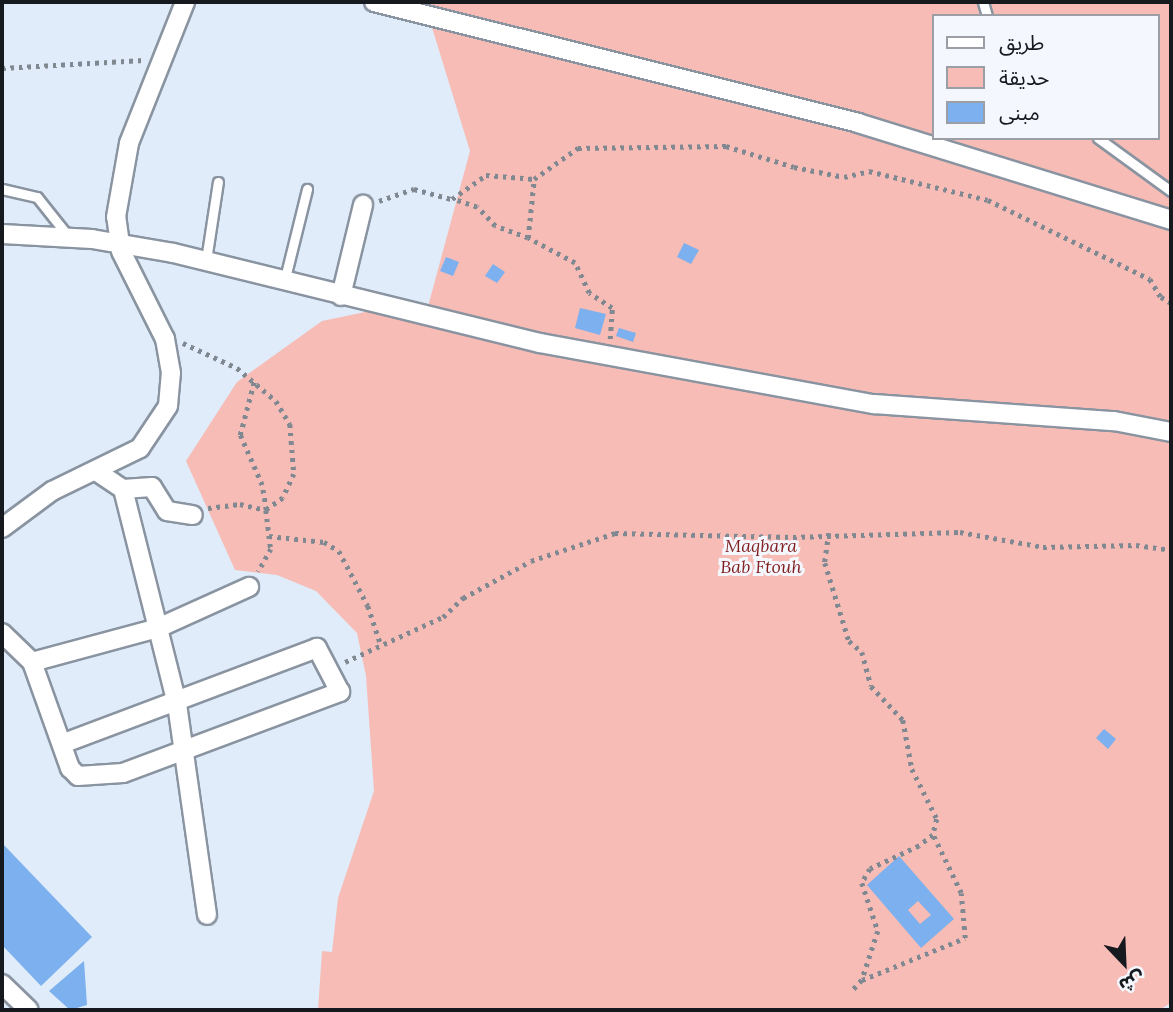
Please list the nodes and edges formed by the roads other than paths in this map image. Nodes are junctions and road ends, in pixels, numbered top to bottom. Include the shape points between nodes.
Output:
1 (185, 2) edge
2 (374, 2) edge
3 (1101, 140) edge
4 (218, 182) dead end
5 (2, 189) edge
6 (307, 189) dead end
7 (1171, 191) edge
8 (363, 205) road end
9 (1171, 220) edge
10 (2, 234) edge
11 (69, 237) junction
12 (119, 245) junction
13 (205, 260) junction
14 (284, 283) junction
15 (341, 296) junction
16 (1171, 432) edge
17 (96, 471) junction
18 (123, 489) junction
19 (193, 515) road end
20 (2, 528) edge
21 (249, 587) road end
22 (158, 628) junction
23 (2, 633) edge
24 (32, 662) junction
25 (177, 704) junction
26 (64, 743) junction
27 (184, 750) junction
28 (207, 915) dead end
29 (4, 990) edge
30 (29, 1010) edge

1 - 12 street via 122,172 116,217
2 - 9 street via 858,123
3 - 7 lane
4 - 13 lane
5 - 11 lane via 37,197
6 - 14 lane
8 - 15 street
10 - 11 street
11 - 12 street
12 - 13 street
12 - 17 street via 165,339 171,388 158,426 140,448
13 - 14 street
14 - 15 street
15 - 16 street via 540,343 874,404 1114,421
17 - 18 street
17 - 20 street via 52,491
18 - 19 street via 152,488 167,511
18 - 22 street
21 - 22 street
22 - 24 street
22 - 25 street
23 - 24 street
24 - 26 street
25 - 26 street
25 - 27 street
25 - 27 street via 317,648 340,692
26 - 27 street via 70,768 78,776 96,778
27 - 28 street
29 - 30 street

